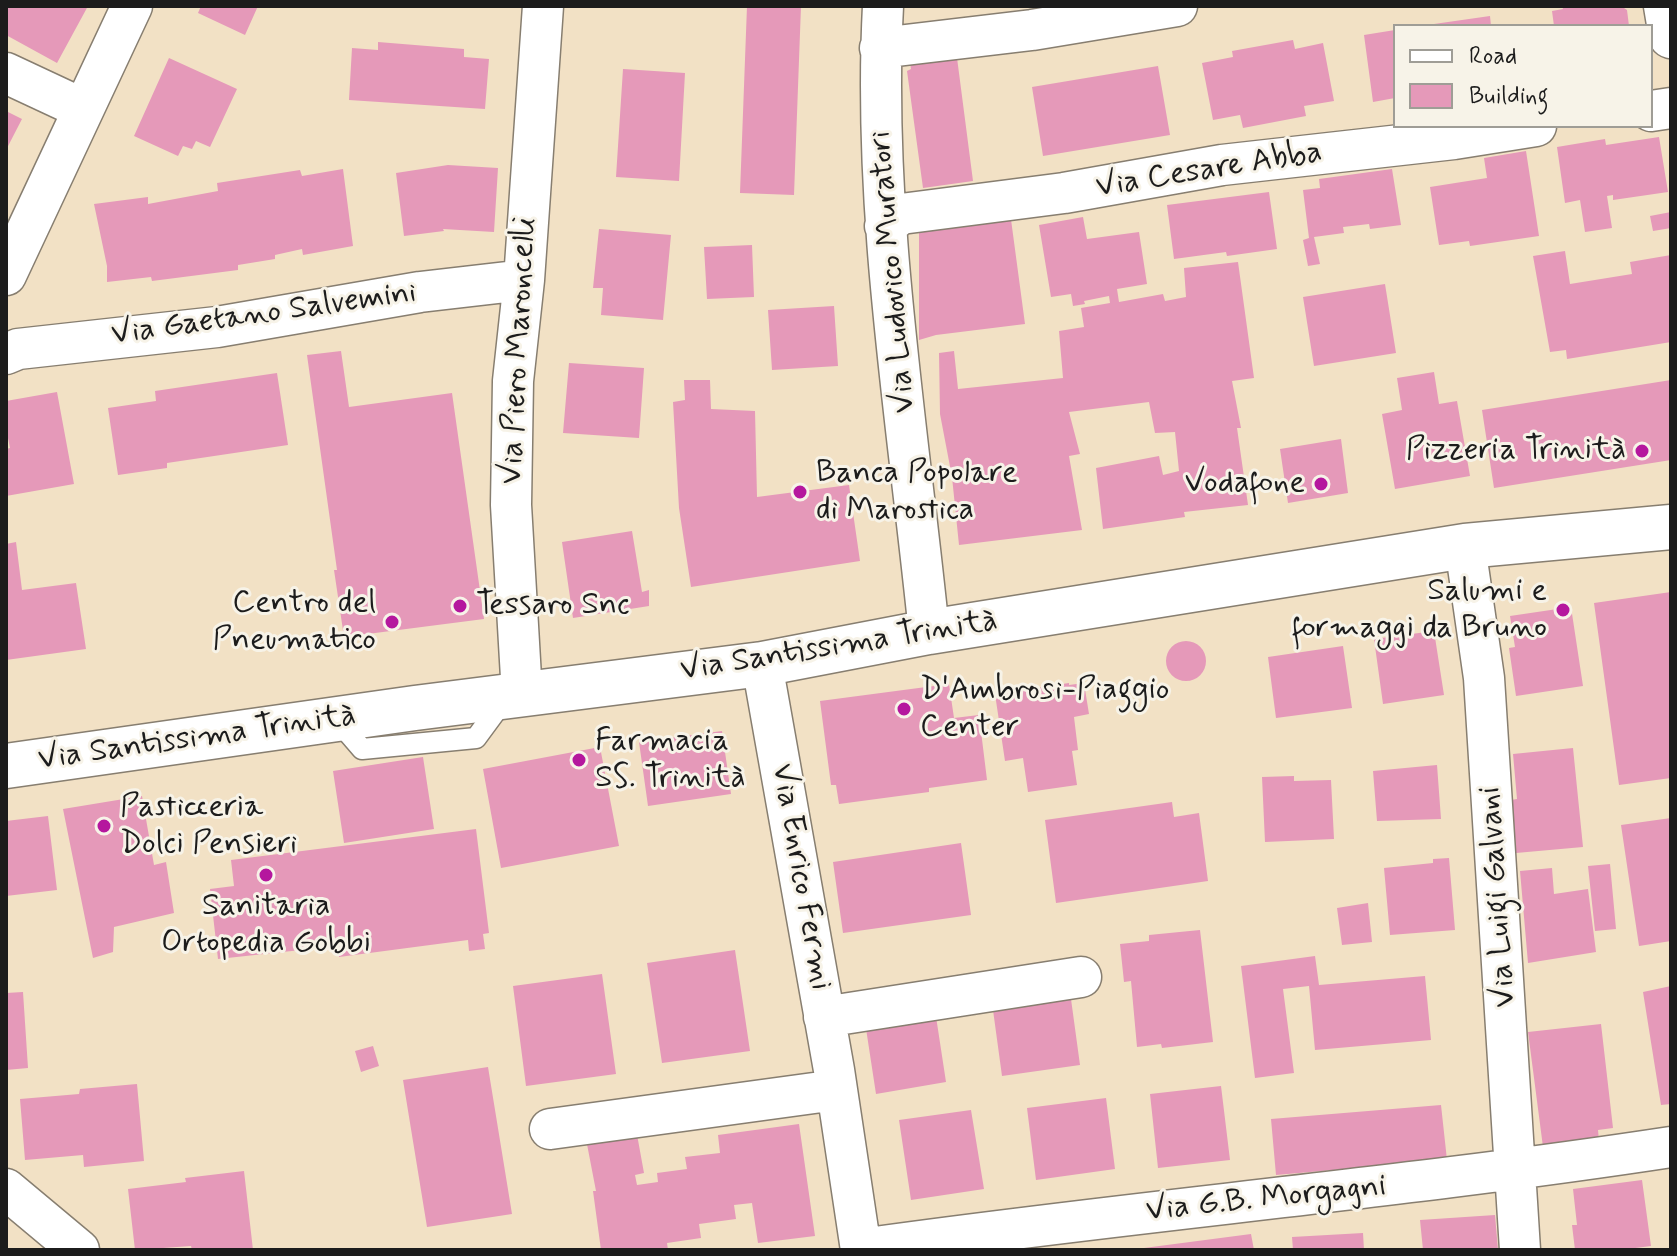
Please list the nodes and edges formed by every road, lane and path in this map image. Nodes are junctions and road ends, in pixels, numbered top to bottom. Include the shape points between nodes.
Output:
1 (132, 6) edge
2 (543, 6) edge
3 (883, 6) edge
4 (1177, 6) edge
5 (1666, 6) edge
6 (1671, 36) edge
7 (880, 48) junction
8 (6, 73) edge
9 (83, 109) junction
10 (1523, 128) edge
11 (885, 226) junction
12 (6, 275) edge
13 (524, 280) junction
14 (6, 354) edge
15 (1671, 527) edge
16 (1465, 546) junction
17 (929, 632) junction
18 (762, 664) junction
19 (514, 696) junction
20 (6, 766) edge
21 (1081, 977) dead end
22 (824, 1017) junction
23 (836, 1090) junction
24 (550, 1129) dead end
25 (1671, 1147) edge
26 (1517, 1170) junction
27 (6, 1189) edge
28 (861, 1249) edge
29 (79, 1250) edge
30 (1520, 1250) edge

1 - 9 street
2 - 13 street, Via Piero Maroncelli
3 - 7 street, Via Ludovico Muratori
4 - 7 street
5 - 6 main road
7 - 11 street, Via Ludovico Muratori
8 - 9 street
9 - 12 street
10 - 11 street, Via Cesare Abba via 1222,165 901,214
11 - 17 street, Via Ludovico Muratori
13 - 14 street, Via Gaetano Salvemini
13 - 19 street, Via Piero Maroncelli via 513,381
15 - 16 main road, Via Santissima Trinità
16 - 17 main road, Via Santissima Trinità
16 - 26 street, Via Luigi Galvani via 1484,678
17 - 18 main road, Via Santissima Trinità
18 - 19 main road, Via Santissima Trinità
18 - 22 street, Via Enrico Fermi
19 - 20 main road, Via Santissima Trinità
21 - 22 street
22 - 23 street, Via Enrico Fermi
23 - 24 street
23 - 28 street, Via Enrico Fermi
25 - 26 street, Via G.B. Morgagni
26 - 28 street, Via G.B. Morgagni
26 - 30 street, Via Luigi Galvani
27 - 29 street

